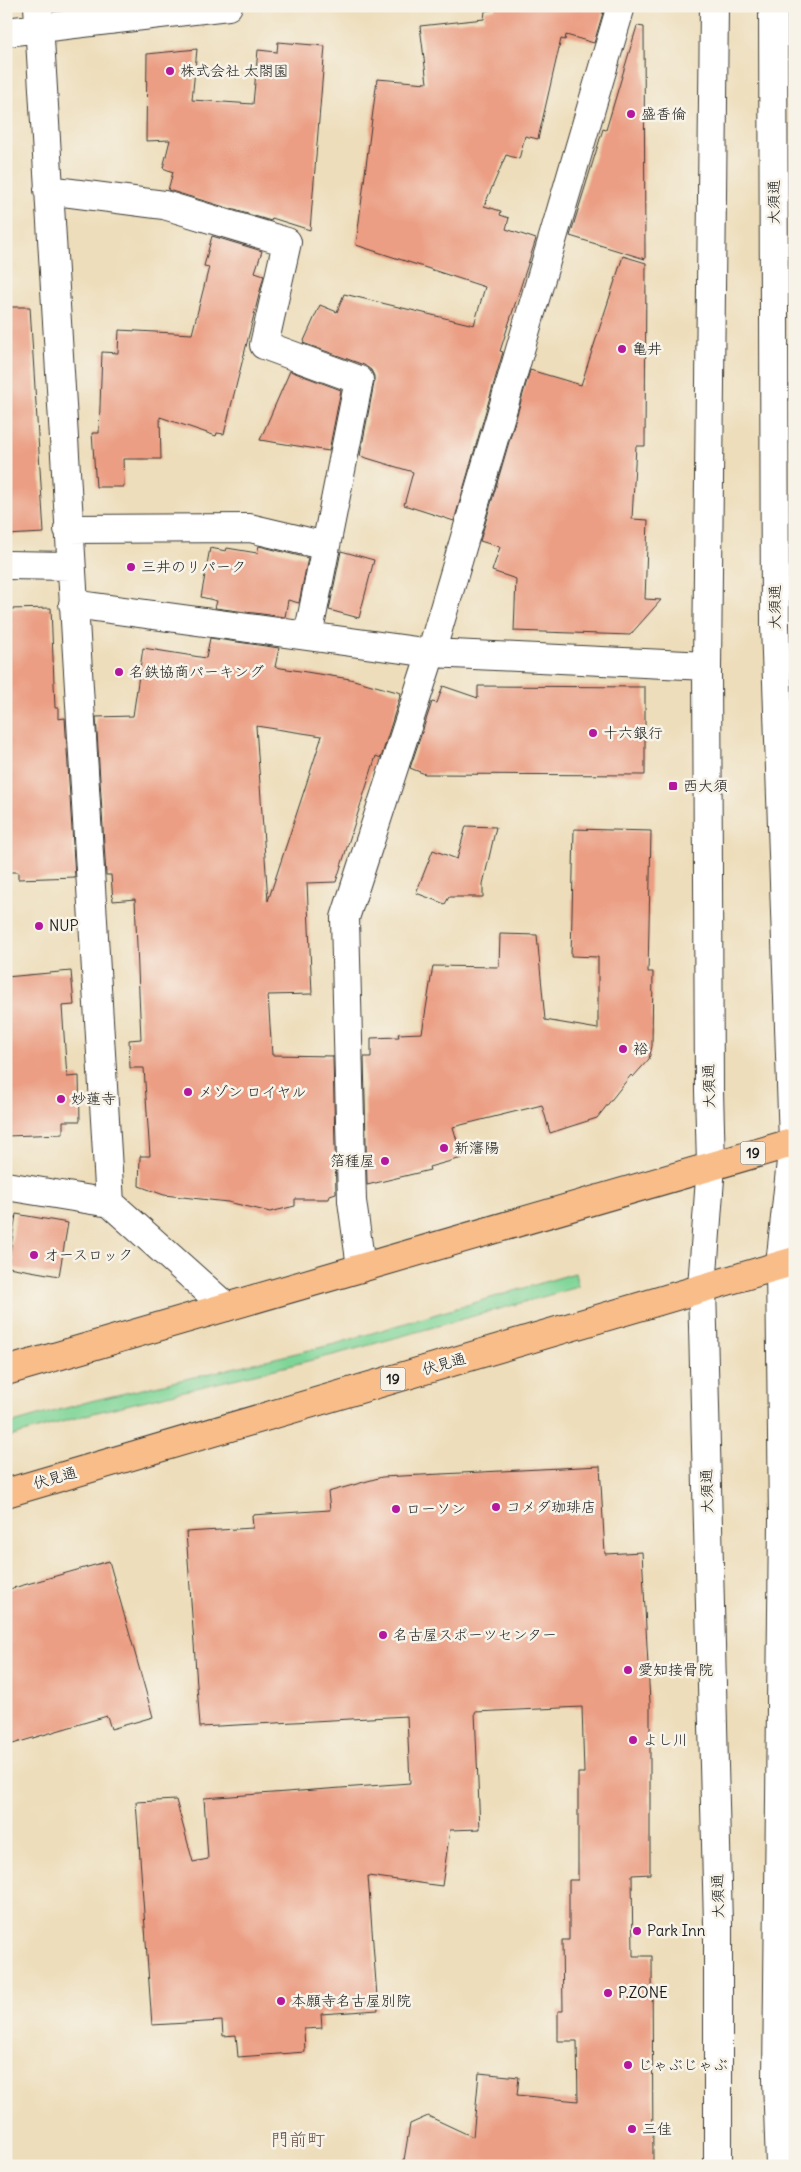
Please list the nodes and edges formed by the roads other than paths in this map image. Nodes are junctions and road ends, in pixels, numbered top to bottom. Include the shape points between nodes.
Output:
1 (228, 6) edge
2 (621, 6) edge
3 (714, 6) edge
4 (773, 6) edge
5 (39, 17) edge
6 (6, 32) edge
7 (48, 190) junction
8 (785, 267) edge
9 (68, 529) junction
10 (326, 546) junction
11 (6, 565) edge
12 (71, 566) junction
13 (73, 604) junction
14 (785, 623) edge
15 (308, 636) junction
16 (431, 654) junction
17 (706, 666) junction
18 (794, 1142) edge
19 (712, 1165) junction
20 (6, 1186) edge
21 (110, 1203) junction
22 (362, 1268) junction
23 (790, 1269) edge
24 (702, 1287) junction
25 (226, 1308) junction
26 (6, 1371) edge
27 (6, 1493) edge
28 (789, 1521) edge
29 (787, 1932) edge
30 (718, 2166) edge
31 (780, 2166) edge

1 - 5 street
2 - 16 street
3 - 17 street, 大須通
4 - 8 street, 大須通
5 - 6 street
5 - 7 street
7 - 9 street
7 - 10 street via 164,205 287,242 264,345 359,380
8 - 14 street, 大須通
9 - 10 street via 250,528
9 - 12 street
10 - 15 street
11 - 12 street
12 - 13 street
13 - 15 street
13 - 21 street
14 - 18 street, 大須通
15 - 16 street
16 - 17 street
16 - 22 street via 345,918 352,1201
17 - 19 street, 大須通
18 - 19 highway, 19
18 - 23 street, 大須通
19 - 22 highway, 19
19 - 24 street, 大須通
20 - 21 street
21 - 25 street
22 - 25 highway, 19
23 - 24 highway, 伏見通 / 19
23 - 28 street, 大須通
24 - 27 highway, 伏見通 / 19
24 - 30 street, 大須通 via 718,1924
25 - 26 highway, 19
28 - 29 street, 大須通
29 - 31 street, 大須通 via 777,2078

